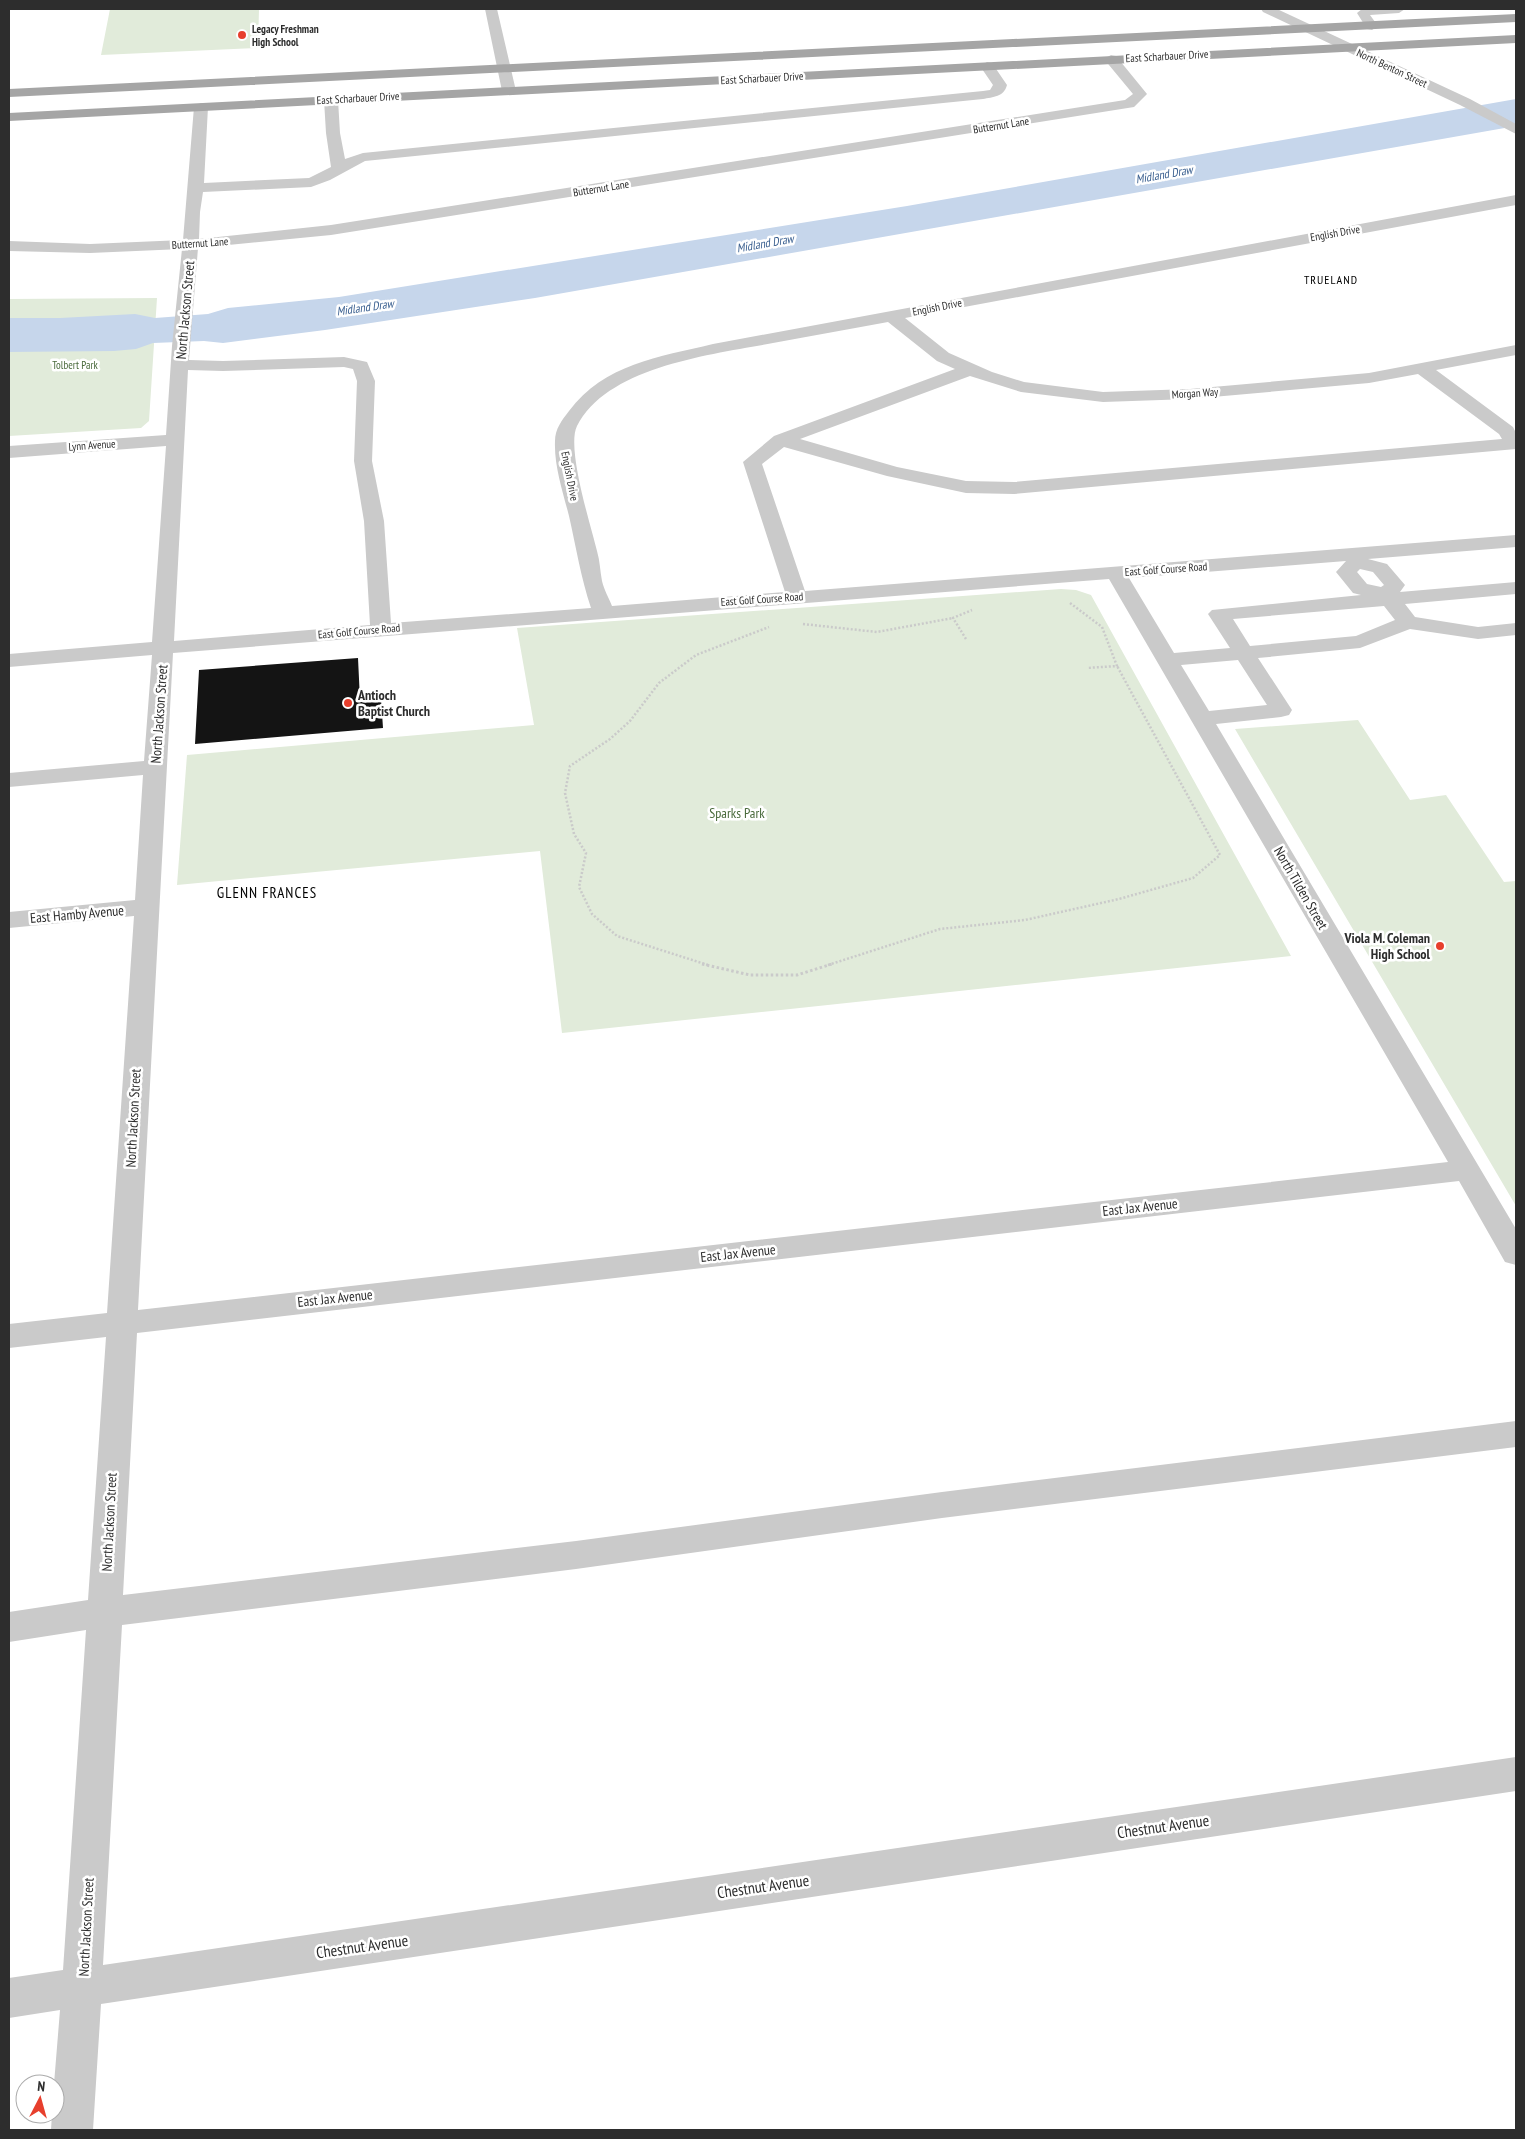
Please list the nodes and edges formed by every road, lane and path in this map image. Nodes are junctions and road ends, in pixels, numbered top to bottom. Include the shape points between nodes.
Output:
1 (491, 9) edge
2 (1267, 9) edge
3 (1399, 9) edge
4 (1516, 18) edge
5 (1372, 26) junction
6 (1308, 29) junction
7 (1516, 39) edge
8 (1348, 47) junction
9 (1111, 59) junction
10 (987, 66) junction
11 (506, 68) junction
12 (509, 90) junction
13 (9, 93) edge
14 (994, 93) junction
15 (331, 100) junction
16 (201, 107) junction
17 (9, 117) edge
18 (1032, 120) junction
19 (1516, 130) edge
20 (340, 168) junction
21 (196, 188) junction
22 (1516, 200) edge
23 (191, 244) junction
24 (9, 246) edge
25 (892, 316) junction
26 (1516, 350) edge
27 (181, 356) junction
28 (1423, 369) junction
29 (969, 370) junction
30 (176, 440) junction
31 (781, 440) junction
32 (1515, 445) edge
33 (9, 452) edge
34 (1516, 541) edge
35 (1352, 558) junction
36 (1116, 572) junction
37 (1516, 588) edge
38 (796, 597) junction
39 (1388, 597) junction
40 (1067, 602) dead end
41 (977, 609) dead end
42 (603, 611) junction
43 (953, 618) junction
44 (1408, 622) junction
45 (801, 624) dead end
46 (771, 626) dead end
47 (1516, 629) edge
48 (381, 630) junction
49 (966, 639) dead end
50 (164, 647) junction
51 (1244, 652) junction
52 (9, 660) edge
53 (1166, 660) junction
54 (1116, 666) junction
55 (1087, 668) dead end
56 (1202, 719) junction
57 (156, 767) junction
58 (9, 780) edge
59 (146, 907) junction
60 (9, 920) edge
61 (1467, 1170) junction
62 (1516, 1254) edge
63 (121, 1323) junction
64 (9, 1336) edge
65 (1516, 1434) edge
66 (104, 1612) junction
67 (9, 1627) edge
68 (1516, 1774) edge
69 (82, 1988) junction
70 (9, 1998) edge
71 (72, 2130) edge

1 - 11 street
2 - 6 street, North Benton Street
3 - 5 street via 1364,13
4 - 5 main road, East Scharbauer Drive
5 - 6 main road, East Scharbauer Drive
6 - 8 street, North Benton Street
6 - 11 main road, East Scharbauer Drive
7 - 8 main road, East Scharbauer Drive
8 - 9 main road, East Scharbauer Drive
8 - 19 street, North Benton Street via 1465,102
9 - 10 main road, East Scharbauer Drive
9 - 18 street, Butternut Lane via 1140,94 1134,101 1121,106
10 - 12 main road, East Scharbauer Drive
10 - 14 street via 1000,86
11 - 12 street
11 - 13 main road, East Scharbauer Drive
12 - 15 main road, East Scharbauer Drive
14 - 18 street
14 - 20 street via 362,157
15 - 16 main road, East Scharbauer Drive
15 - 20 street
16 - 17 main road, East Scharbauer Drive
16 - 21 street, North Jackson Street
18 - 23 street, Butternut Lane via 331,230
20 - 21 street via 311,182
21 - 23 street, North Jackson Street
22 - 25 street, English Drive
23 - 24 street, Butternut Lane
23 - 27 street, North Jackson Street
25 - 29 street, Morgan Way via 943,357
25 - 42 street, English Drive via 668,359 625,375 588,398 567,426 564,441 592,580
26 - 28 street, Morgan Way
27 - 30 street, North Jackson Street
27 - 48 street via 223,366 344,362 361,366 366,381 363,461 374,521
28 - 29 street, Morgan Way via 1340,382 1129,397 1077,396 1040,390
28 - 32 street via 1506,431
29 - 31 street
30 - 33 street, Lynn Avenue
30 - 50 street, North Jackson Street
31 - 32 street via 894,472 966,487 1014,488
31 - 38 street via 752,462
34 - 35 street, East Golf Course Road
35 - 36 street, East Golf Course Road
35 - 39 street via 1380,568 1395,585
36 - 38 street, East Golf Course Road
36 - 53 street, North Tilden Street
37 - 39 street
38 - 42 street, East Golf Course Road
39 - 44 street
39 - 51 street via 1219,614
40 - 54 path via 1102,627
41 - 43 path
42 - 48 street, East Golf Course Road
43 - 45 path via 876,632
43 - 49 path
44 - 47 street via 1478,633
44 - 51 street via 1360,642
46 - 54 path via 696,655 659,683 630,721 570,766 565,793 574,834 586,853 579,887 592,914 617,936 690,961 750,976 797,975 940,929 1025,920 1118,900 1193,878 1220,855
48 - 50 street, East Golf Course Road
50 - 52 street, East Golf Course Road
50 - 57 street, North Jackson Street
51 - 53 street
51 - 56 street via 1281,710
53 - 56 street, North Tilden Street
54 - 55 path
56 - 61 street, North Tilden Street
57 - 58 street
57 - 59 street, North Jackson Street
59 - 60 street, East Hamby Avenue
59 - 63 street, North Jackson Street
61 - 62 street, North Tilden Street
61 - 63 street, East Jax Avenue
63 - 64 street, East Jax Avenue
63 - 66 street, North Jackson Street
65 - 66 street
66 - 67 street
66 - 69 street, North Jackson Street
68 - 69 street, Chestnut Avenue
69 - 70 street, Chestnut Avenue
69 - 71 street, North Jackson Street

